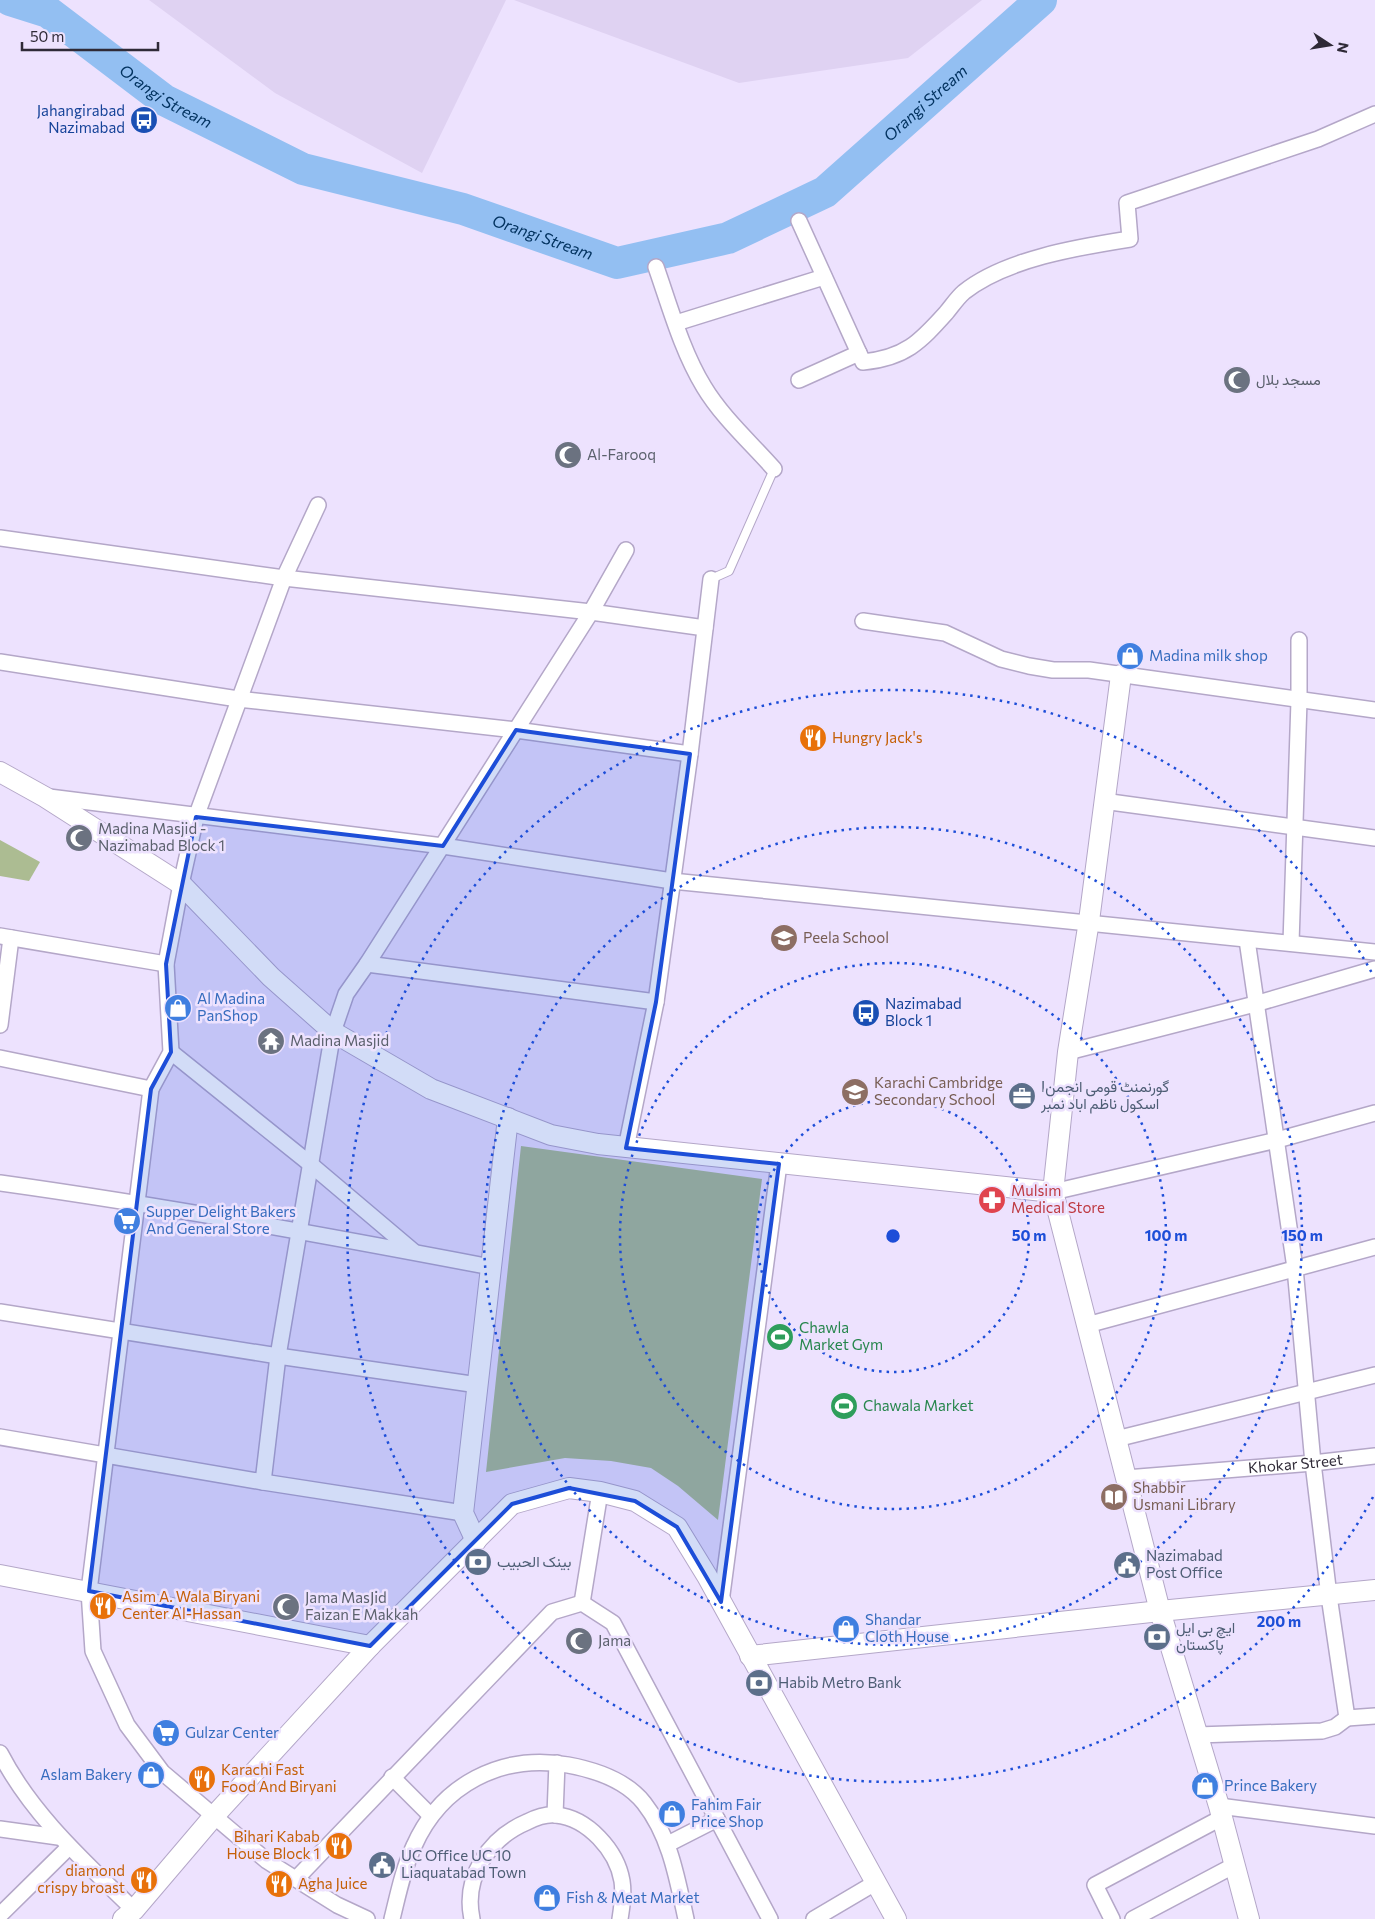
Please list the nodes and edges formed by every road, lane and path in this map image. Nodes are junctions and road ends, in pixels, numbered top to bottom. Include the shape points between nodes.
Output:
1 (1375, 114) edge
2 (799, 221) dead end
3 (656, 267) dead end
4 (824, 277) junction
5 (676, 324) junction
6 (860, 353) junction
7 (799, 380) dead end
8 (774, 469) joint
9 (318, 505) dead end
10 (0, 538) edge
11 (626, 550) dead end
12 (284, 578) junction
13 (711, 579) joint
14 (591, 612) junction
15 (863, 621) dead end
16 (705, 628) junction
17 (1299, 640) dead end
18 (0, 662) edge
19 (1120, 675) junction
20 (238, 699) junction
21 (1299, 701) junction
22 (1375, 710) edge
23 (516, 730) junction
24 (690, 754) junction
25 (0, 772) edge
26 (45, 797) junction
27 (1103, 801) junction
28 (196, 817) junction
29 (1296, 829) junction
30 (1375, 838) edge
31 (443, 846) junction
32 (672, 881) junction
33 (180, 884) junction
34 (1090, 921) junction
35 (5, 937) edge
36 (1246, 940) junction
37 (1291, 943) junction
38 (1375, 952) edge
39 (166, 964) junction
40 (368, 964) junction
41 (1375, 970) edge
42 (656, 1002) junction
43 (1255, 1004) junction
44 (0, 1025) edge
45 (333, 1032) junction
46 (170, 1052) junction
47 (1068, 1052) junction
48 (0, 1058) edge
49 (150, 1089) junction
50 (1375, 1112) edge
51 (508, 1118) junction
52 (1277, 1140) junction
53 (626, 1148) junction
54 (309, 1163) junction
55 (779, 1164) junction
56 (0, 1183) edge
57 (1053, 1192) junction
58 (138, 1202) junction
59 (299, 1230) junction
60 (1375, 1247) edge
61 (414, 1252) junction
62 (491, 1267) junction
63 (1295, 1268) junction
64 (0, 1312) edge
65 (1087, 1325) junction
66 (122, 1331) junction
67 (278, 1356) junction
68 (1375, 1375) edge
69 (478, 1385) junction
70 (1305, 1393) junction
71 (0, 1437) edge
72 (1116, 1439) junction
73 (106, 1455) junction
74 (1375, 1456) edge
75 (1313, 1463) junction
76 (1126, 1478) junction
77 (263, 1482) junction
78 (600, 1492) junction
79 (463, 1513) junction
80 (476, 1541) junction
81 (0, 1575) edge
82 (1375, 1590) edge
83 (89, 1591) junction
84 (1329, 1596) junction
85 (721, 1602) junction
86 (582, 1603) junction
87 (1160, 1611) junction
88 (370, 1646) junction
89 (750, 1656) junction
90 (1375, 1716) edge
91 (1347, 1718) junction
92 (1198, 1735) junction
93 (0, 1753) edge
94 (557, 1763) junction
95 (392, 1777) junction
96 (1220, 1812) junction
97 (555, 1815) junction
98 (214, 1816) junction
99 (431, 1816) junction
100 (717, 1819) junction
101 (1375, 1826) edge
102 (0, 1829) edge
103 (63, 1842) junction
104 (668, 1844) junction
105 (1233, 1866) junction
106 (296, 1879) junction
107 (875, 1883) junction
108 (128, 1914) edge
109 (0, 1915) edge
110 (367, 1919) edge
111 (392, 1919) edge
112 (472, 1919) edge
113 (620, 1919) edge
114 (686, 1919) edge
115 (770, 1919) edge
116 (814, 1919) edge
117 (896, 1919) edge
118 (1112, 1919) edge
119 (1133, 1919) edge
120 (1249, 1919) edge

1 - 6 street via 1318,139 1127,203 1130,239 1062,250 992,275 963,293 912,348 864,362
2 - 4 street
3 - 5 street
4 - 5 street
4 - 6 street
5 - 8 street via 704,388
6 - 7 street
8 - 13 lane via 729,571
9 - 12 street
10 - 12 street
11 - 14 street
12 - 14 street
12 - 20 street
13 - 16 street
14 - 16 street
14 - 23 street
15 - 19 street via 944,633 1001,660 1029,666
16 - 24 street
17 - 21 street
18 - 20 street
19 - 21 street
19 - 27 street
20 - 23 street
20 - 28 street
21 - 22 street
21 - 29 street
23 - 24 street
23 - 31 street
24 - 32 street
25 - 26 street
26 - 28 street
26 - 33 street
27 - 29 street
27 - 34 street
28 - 31 street
28 - 33 street
29 - 30 street
29 - 37 street
31 - 32 street
31 - 40 street
32 - 34 street
32 - 42 street
33 - 39 street
33 - 45 street via 270,977
34 - 36 street
34 - 47 street
35 - 39 street
35 - 44 street
36 - 37 street
36 - 43 street
37 - 38 street
39 - 46 street
40 - 42 street
40 - 45 street via 346,994
41 - 43 street
42 - 53 street
43 - 47 street
43 - 52 street
45 - 51 street via 431,1089
45 - 54 street
46 - 49 street
46 - 54 street
47 - 57 street
48 - 49 street
49 - 58 street
50 - 52 street
51 - 53 street via 551,1135
51 - 62 street
52 - 57 street
52 - 63 street
53 - 55 street
54 - 59 street
54 - 61 street
55 - 57 street
55 - 85 street
56 - 58 street
57 - 65 street
58 - 59 street
58 - 66 street
59 - 61 street
59 - 67 street
60 - 63 street
61 - 62 street
62 - 69 street
63 - 65 street
63 - 70 street
64 - 66 street
65 - 72 street
66 - 67 street
66 - 73 street
67 - 69 street
67 - 77 street
68 - 70 street
69 - 79 street
70 - 72 street
70 - 75 street
71 - 73 street
72 - 76 street
73 - 77 street
73 - 83 street
74 - 75 street, Khokar Street
75 - 76 street, Khokar Street
75 - 84 street
76 - 87 street
77 - 79 street
78 - 80 street via 569,1488 512,1504
78 - 85 street via 634,1501 677,1527
78 - 86 street
79 - 80 street
80 - 88 street
81 - 83 street
82 - 84 street
83 - 88 street
83 - 98 street via 92,1651 127,1726 162,1772
84 - 87 street
84 - 91 street
85 - 89 street
86 - 95 street via 552,1612
86 - 100 street via 613,1623
87 - 89 street
87 - 92 street
88 - 98 street
89 - 107 street
90 - 91 street
91 - 92 street via 1322,1731
92 - 96 street
93 - 103 street
94 - 97 street
94 - 99 street via 513,1763 495,1769 460,1787
94 - 104 street via 605,1774 624,1786 643,1801
95 - 99 street
95 - 106 street
96 - 101 street
96 - 105 street
96 - 118 street via 1095,1885
97 - 112 street via 535,1818 517,1826 486,1852 473,1879 470,1898
97 - 113 street via 573,1819 592,1831 606,1846 622,1880
98 - 106 street via 268,1861
98 - 108 street
99 - 111 street via 414,1846
100 - 104 street
100 - 115 street
102 - 103 street
103 - 108 street
103 - 109 street
104 - 114 street
105 - 119 street
105 - 120 street
106 - 110 street via 337,1905
107 - 116 street
107 - 117 street

